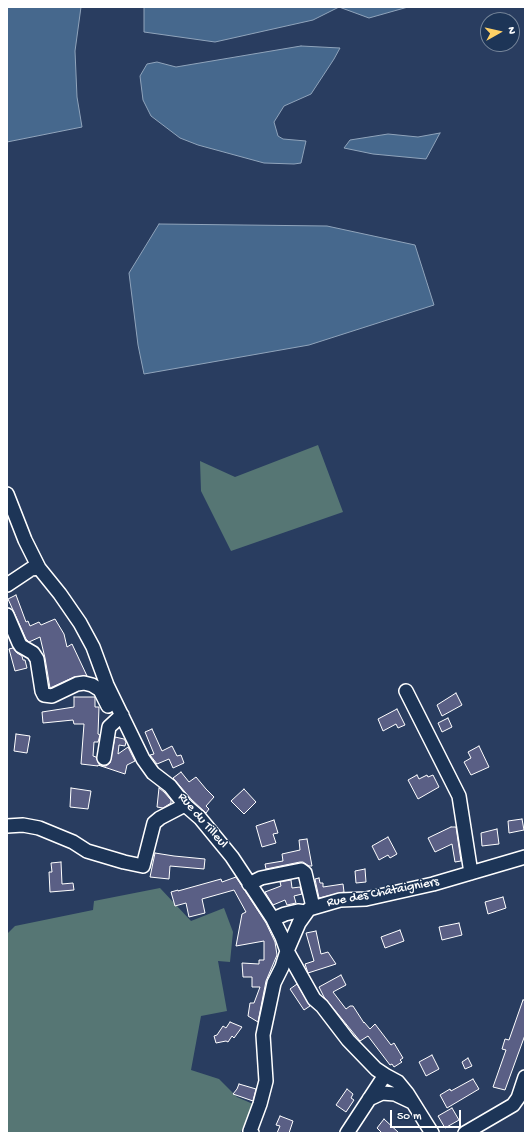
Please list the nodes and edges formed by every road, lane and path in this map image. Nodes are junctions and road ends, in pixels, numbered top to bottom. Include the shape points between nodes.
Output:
1 (7, 494) edge
2 (39, 568) junction
3 (7, 585) edge
4 (7, 615) edge
5 (406, 690) dead end
6 (119, 718) junction
7 (104, 758) dead end
8 (185, 805) junction
9 (7, 826) edge
10 (525, 857) edge
11 (471, 873) junction
12 (249, 884) junction
13 (309, 910) junction
14 (273, 919) junction
15 (287, 951) junction
16 (385, 1075) junction
17 (525, 1077) edge
18 (369, 1099) junction
19 (412, 1102) junction
20 (250, 1132) edge
21 (346, 1133) edge
22 (432, 1133) edge
23 (465, 1133) edge

1 - 2 street, Rue du Tilleul
2 - 3 street via 31,569
2 - 6 street, Rue du Tilleul via 60,594 93,646
4 - 6 street via 21,646 33,653 37,659 44,695 52,696 78,684 92,685 100,690
5 - 11 street via 459,796
6 - 7 street via 109,728
6 - 8 street, Rue du Tilleul via 143,759
8 - 9 street via 154,823 143,866 86,851 73,842 39,828
8 - 12 street, Rue du Tilleul via 216,837
10 - 11 street, Rue des Châtaigniers
11 - 13 street, Rue des Châtaigniers via 366,899 340,900
12 - 13 street via 261,878 301,870 305,873
12 - 14 street, Rue du Tilleul
13 - 14 street, Rue des Châtaigniers
13 - 15 street via 299,923
14 - 15 street, Rue du Tilleul
15 - 16 street, Rue du Tilleul via 314,999 348,1040
15 - 20 street via 274,983 263,1035 266,1081
16 - 18 street
16 - 19 street, Rue du Tilleul via 398,1082
17 - 23 street via 513,1105
18 - 19 street via 382,1093 395,1094
18 - 21 street
19 - 22 street, Rue du Tilleul

